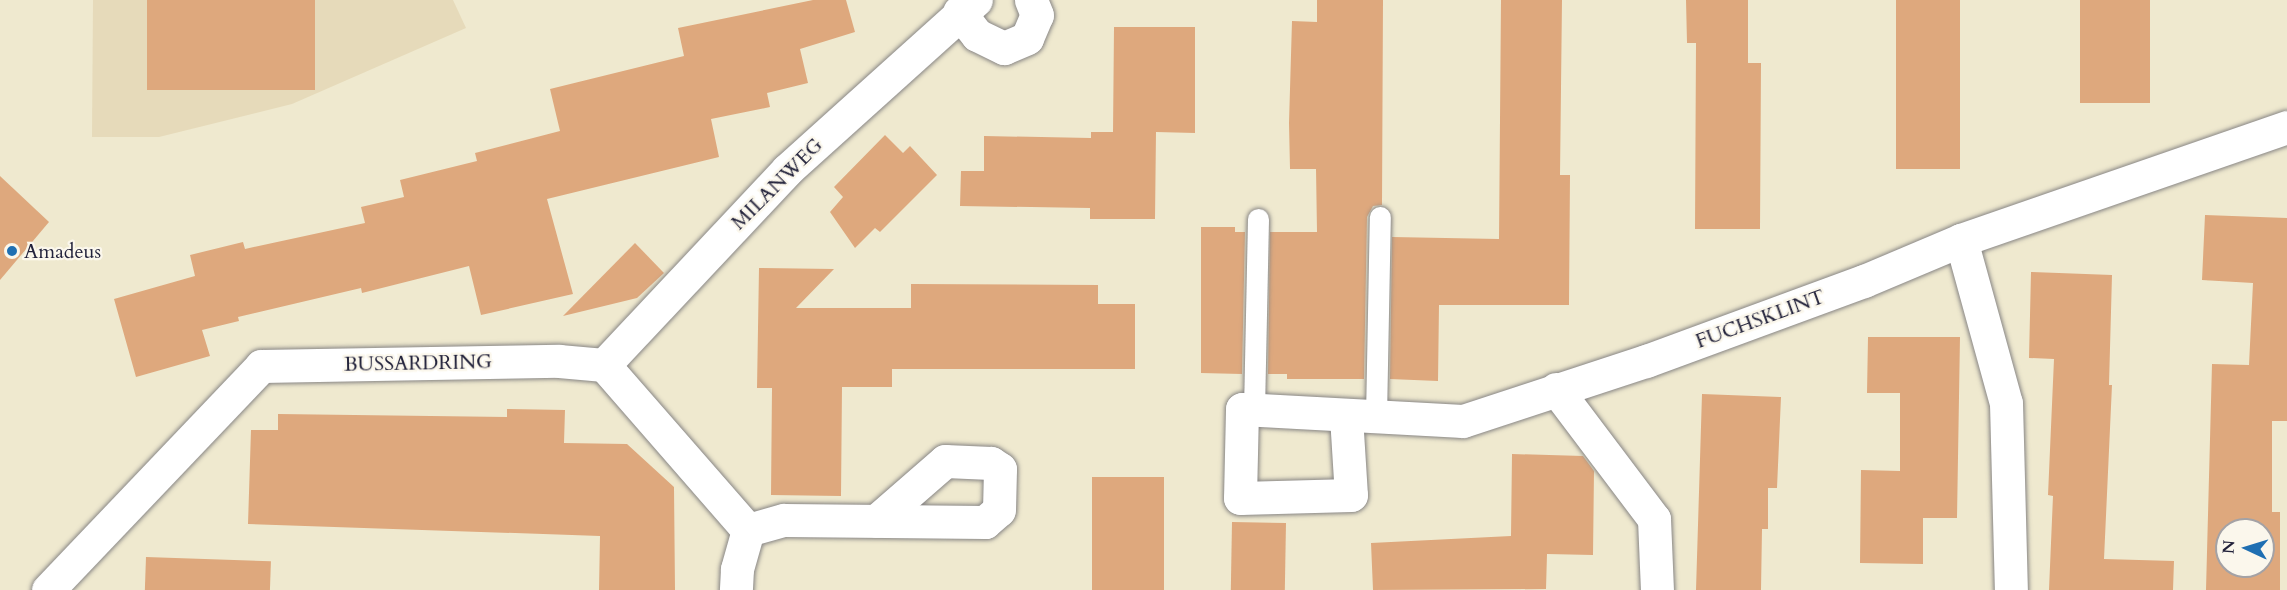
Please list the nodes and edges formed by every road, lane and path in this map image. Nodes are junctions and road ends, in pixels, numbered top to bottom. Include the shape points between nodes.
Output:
1 (1031, 0) edge
2 (967, 6) edge
3 (2285, 132) edge
4 (1380, 217) dead end
5 (1258, 219) dead end
6 (1961, 240) junction
7 (604, 365) junction
8 (1556, 389) junction
9 (1254, 410) junction
10 (1361, 416) junction
11 (876, 521) dead end
12 (748, 530) junction
13 (48, 590) edge
14 (736, 590) edge
15 (1657, 590) edge
16 (2011, 590) edge

1 - 2 street, MILANWEG via 1037,15 1027,38 1004,48 977,35
2 - 7 street, MILANWEG via 787,170
3 - 6 street, FUCHSKLINT
4 - 10 lane
5 - 9 lane
6 - 8 street, FUCHSKLINT via 1842,289 1646,361
6 - 16 street via 2006,403
7 - 12 street
7 - 13 street, BUSSARDRING via 559,361 261,366
8 - 10 street, FUCHSKLINT via 1463,421
8 - 15 street via 1654,519
9 - 10 street, FUCHSKLINT
9 - 10 street via 1242,409 1240,498 1351,495
11 - 12 street via 784,520
12 - 14 street via 737,569

